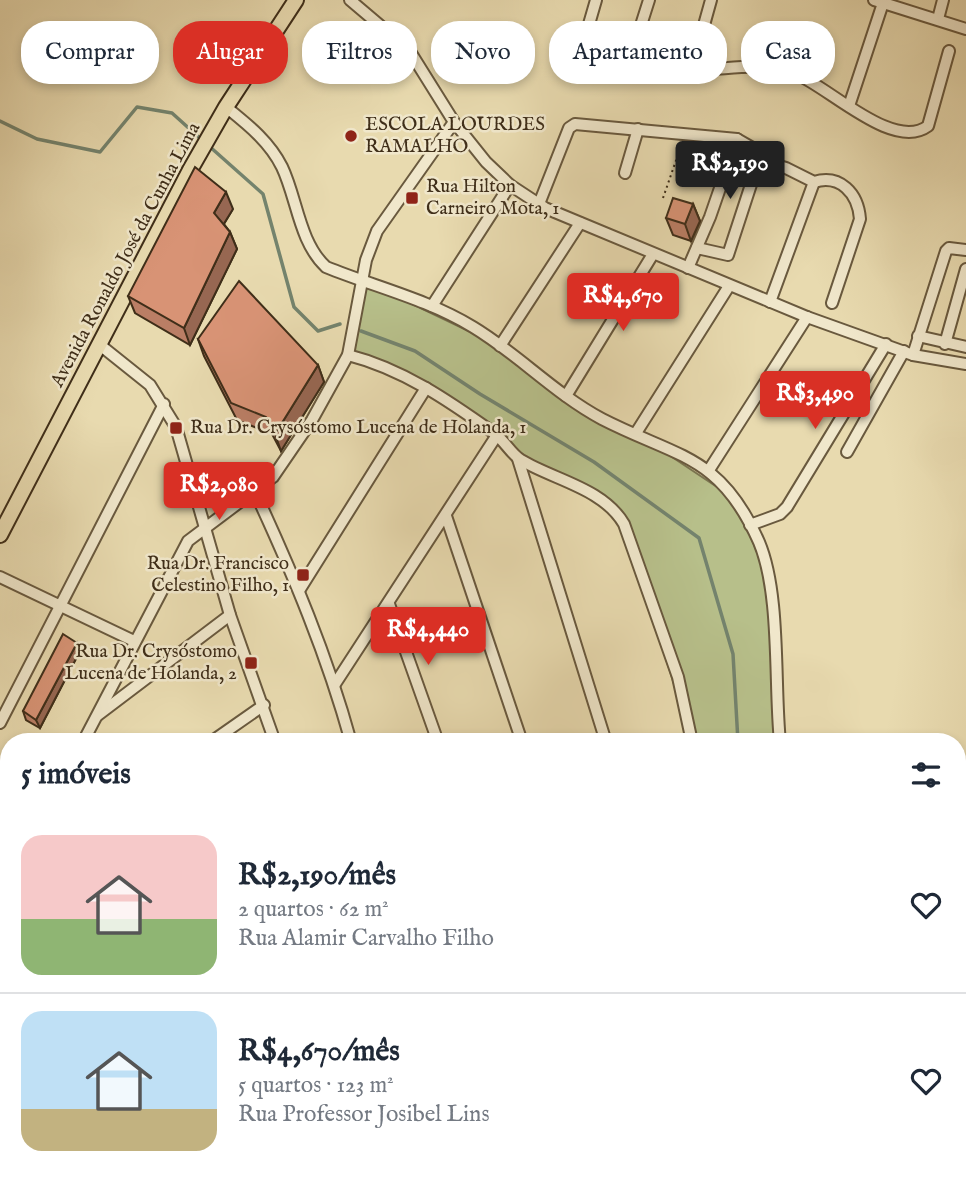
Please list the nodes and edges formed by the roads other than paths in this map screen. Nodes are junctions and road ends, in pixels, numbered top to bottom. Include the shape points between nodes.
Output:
1 (296, 0) edge
2 (350, 0) edge
3 (596, 0) edge
4 (649, 0) edge
5 (711, 0) edge
6 (943, 0) edge
7 (879, 1) edge
8 (938, 19) junction
9 (590, 21) edge
10 (643, 21) edge
11 (705, 21) edge
12 (966, 29) edge
13 (948, 51) dead end
14 (727, 67) edge
15 (849, 106) junction
16 (226, 107) junction
17 (454, 122) junction
18 (638, 129) junction
19 (737, 139) junction
20 (760, 160) junction
21 (625, 173) dead end
22 (814, 182) junction
23 (510, 185) junction
24 (539, 204) junction
25 (580, 223) junction
26 (697, 248) junction
27 (966, 250) edge
28 (653, 254) junction
29 (688, 268) junction
30 (966, 269) edge
31 (362, 280) junction
32 (729, 286) junction
33 (771, 302) junction
34 (832, 303) dead end
35 (432, 306) junction
36 (807, 317) junction
37 (918, 336) junction
38 (886, 344) junction
39 (945, 344) junction
40 (100, 345) junction
41 (499, 346) junction
42 (966, 347) edge
43 (908, 353) junction
44 (348, 355) junction
45 (966, 364) edge
46 (426, 388) junction
47 (566, 396) junction
48 (164, 404) junction
49 (636, 433) junction
50 (497, 435) junction
51 (847, 452) dead end
52 (518, 459) junction
53 (709, 470) junction
54 (255, 492) junction
55 (446, 516) junction
56 (750, 525) junction
57 (204, 528) junction
58 (0, 535) edge
59 (0, 576) edge
60 (300, 589) junction
61 (389, 604) junction
62 (60, 605) junction
63 (230, 615) junction
64 (134, 641) junction
65 (335, 684) junction
66 (264, 705) junction
67 (97, 716) junction
68 (0, 723) edge
69 (88, 733) edge
70 (224, 733) edge
71 (272, 733) edge
72 (349, 733) edge
73 (435, 733) edge
74 (519, 733) edge
75 (603, 733) edge
76 (690, 733) edge
77 (779, 733) edge

1 - 16 main road, Avenida Ronaldo José da Cunha Lima
2 - 17 street via 409,50
3 - 9 street
4 - 10 street
5 - 11 street
6 - 8 street
7 - 8 street
7 - 15 street
8 - 12 street
13 - 15 street via 929,126 921,131 911,133 878,124
14 - 15 street via 794,73
16 - 31 street via 261,136 281,166 317,259
16 - 40 main road, Avenida Ronaldo José da Cunha Lima
17 - 23 street
17 - 31 street via 377,230
18 - 19 street
18 - 21 street
18 - 24 street via 572,125
19 - 20 street
19 - 26 street
20 - 22 street
20 - 26 street via 729,255
22 - 33 street
22 - 34 street via 828,178 843,184 859,211
23 - 24 street
23 - 35 street
24 - 25 street
25 - 28 street
25 - 41 street
26 - 29 street
27 - 37 street via 946,251
28 - 29 street
28 - 47 street
29 - 32 street
30 - 39 street
31 - 35 street
31 - 44 street
32 - 33 street
32 - 49 street
33 - 36 street
35 - 41 street
36 - 38 street
36 - 53 street
37 - 39 street
37 - 43 street
38 - 43 street
38 - 56 street via 787,507
39 - 42 street
40 - 48 street via 137,374
40 - 58 main road, Avenida Ronaldo José da Cunha Lima
41 - 47 street
43 - 45 street
43 - 51 street
44 - 46 street via 385,366
44 - 54 street via 292,452
46 - 50 street
46 - 60 street
47 - 49 street via 602,419
48 - 57 street via 176,427
48 - 62 street
49 - 53 street
50 - 52 street
50 - 55 street
52 - 75 street
52 - 76 street via 563,478 620,517 678,677
53 - 56 street via 735,499
54 - 57 street
54 - 60 street
55 - 61 street
55 - 74 street
56 - 77 street via 765,560 770,591
57 - 63 street
57 - 64 street via 181,552
59 - 62 street
60 - 65 street
61 - 65 street
61 - 73 street
62 - 64 street
62 - 68 street
63 - 66 street
63 - 67 street
64 - 67 street
65 - 72 street
66 - 70 street
66 - 71 street
67 - 69 street

